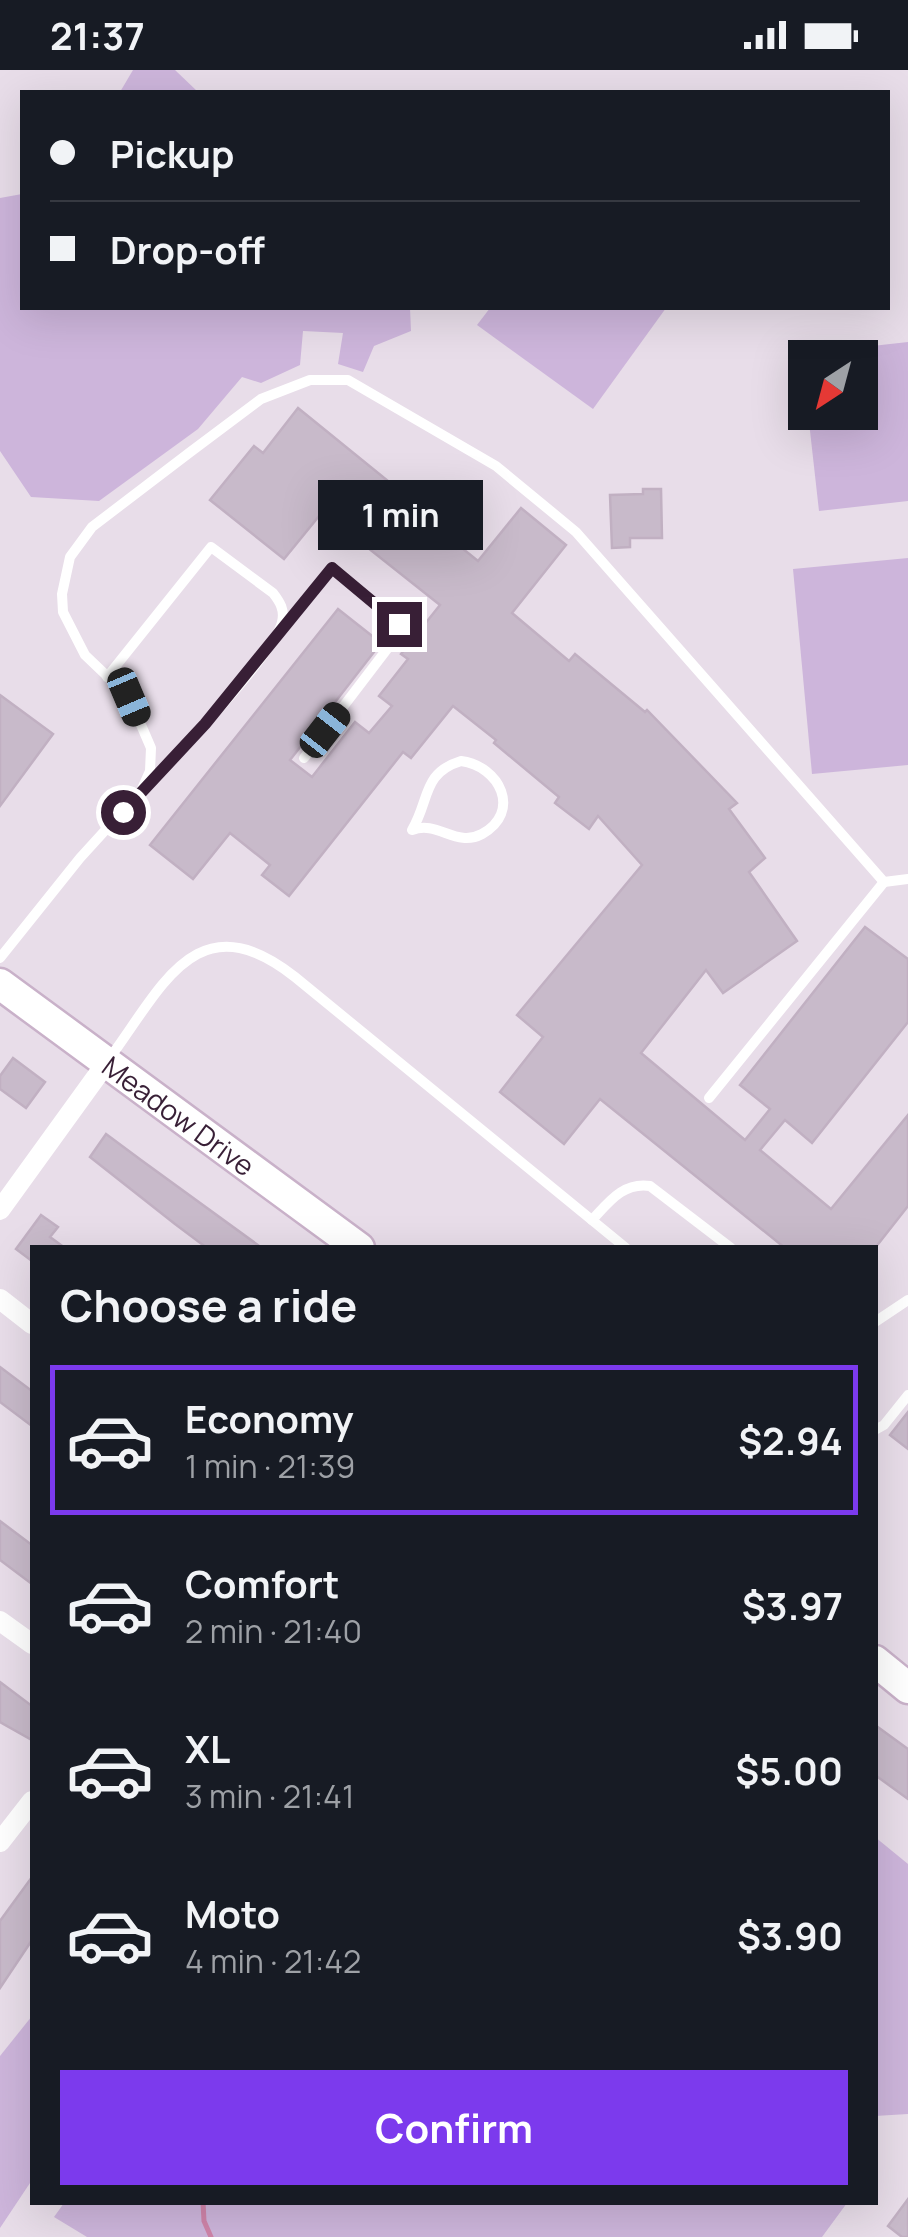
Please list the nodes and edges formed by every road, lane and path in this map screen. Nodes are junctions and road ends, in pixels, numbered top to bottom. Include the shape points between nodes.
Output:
1 (277, 634) junction
2 (107, 677) junction
3 (304, 758) dead end
4 (141, 791) junction
5 (412, 830) joint
6 (908, 880) edge
7 (884, 882) junction
8 (0, 958) edge
9 (0, 984) edge
10 (107, 1062) junction
11 (709, 1098) dead end
12 (0, 1210) edge
13 (592, 1220) junction
14 (355, 1245) edge
15 (622, 1245) edge
16 (727, 1245) edge
17 (0, 1299) edge
18 (908, 1300) edge
19 (878, 1320) edge
20 (30, 1322) edge
21 (908, 1396) edge
22 (878, 1428) edge
23 (0, 1621) edge
24 (30, 1643) edge
25 (878, 1663) edge
26 (908, 1688) edge
27 (30, 1803) edge
28 (0, 1842) edge

1 - 2 lane via 283,613 274,593 212,547
1 - 3 lane via 332,568 399,624 394,640
1 - 4 lane
2 - 4 lane via 129,697 151,748
2 - 7 lane via 84,656 62,612 65,575 80,541 261,399 310,380 348,380 496,466 576,532
4 - 8 lane
5 - 5 lane via 430,826 456,837 482,834 502,810 497,780 476,763 445,766 428,785
6 - 7 lane
7 - 11 lane
9 - 10 street, Meadow Drive
10 - 12 street
10 - 13 lane via 184,961 226,945 249,948 295,977
10 - 14 street, Meadow Drive
13 - 15 lane
13 - 16 lane via 626,1188 650,1186
17 - 20 street
18 - 19 lane
21 - 22 lane
23 - 24 street
25 - 26 street
27 - 28 street

